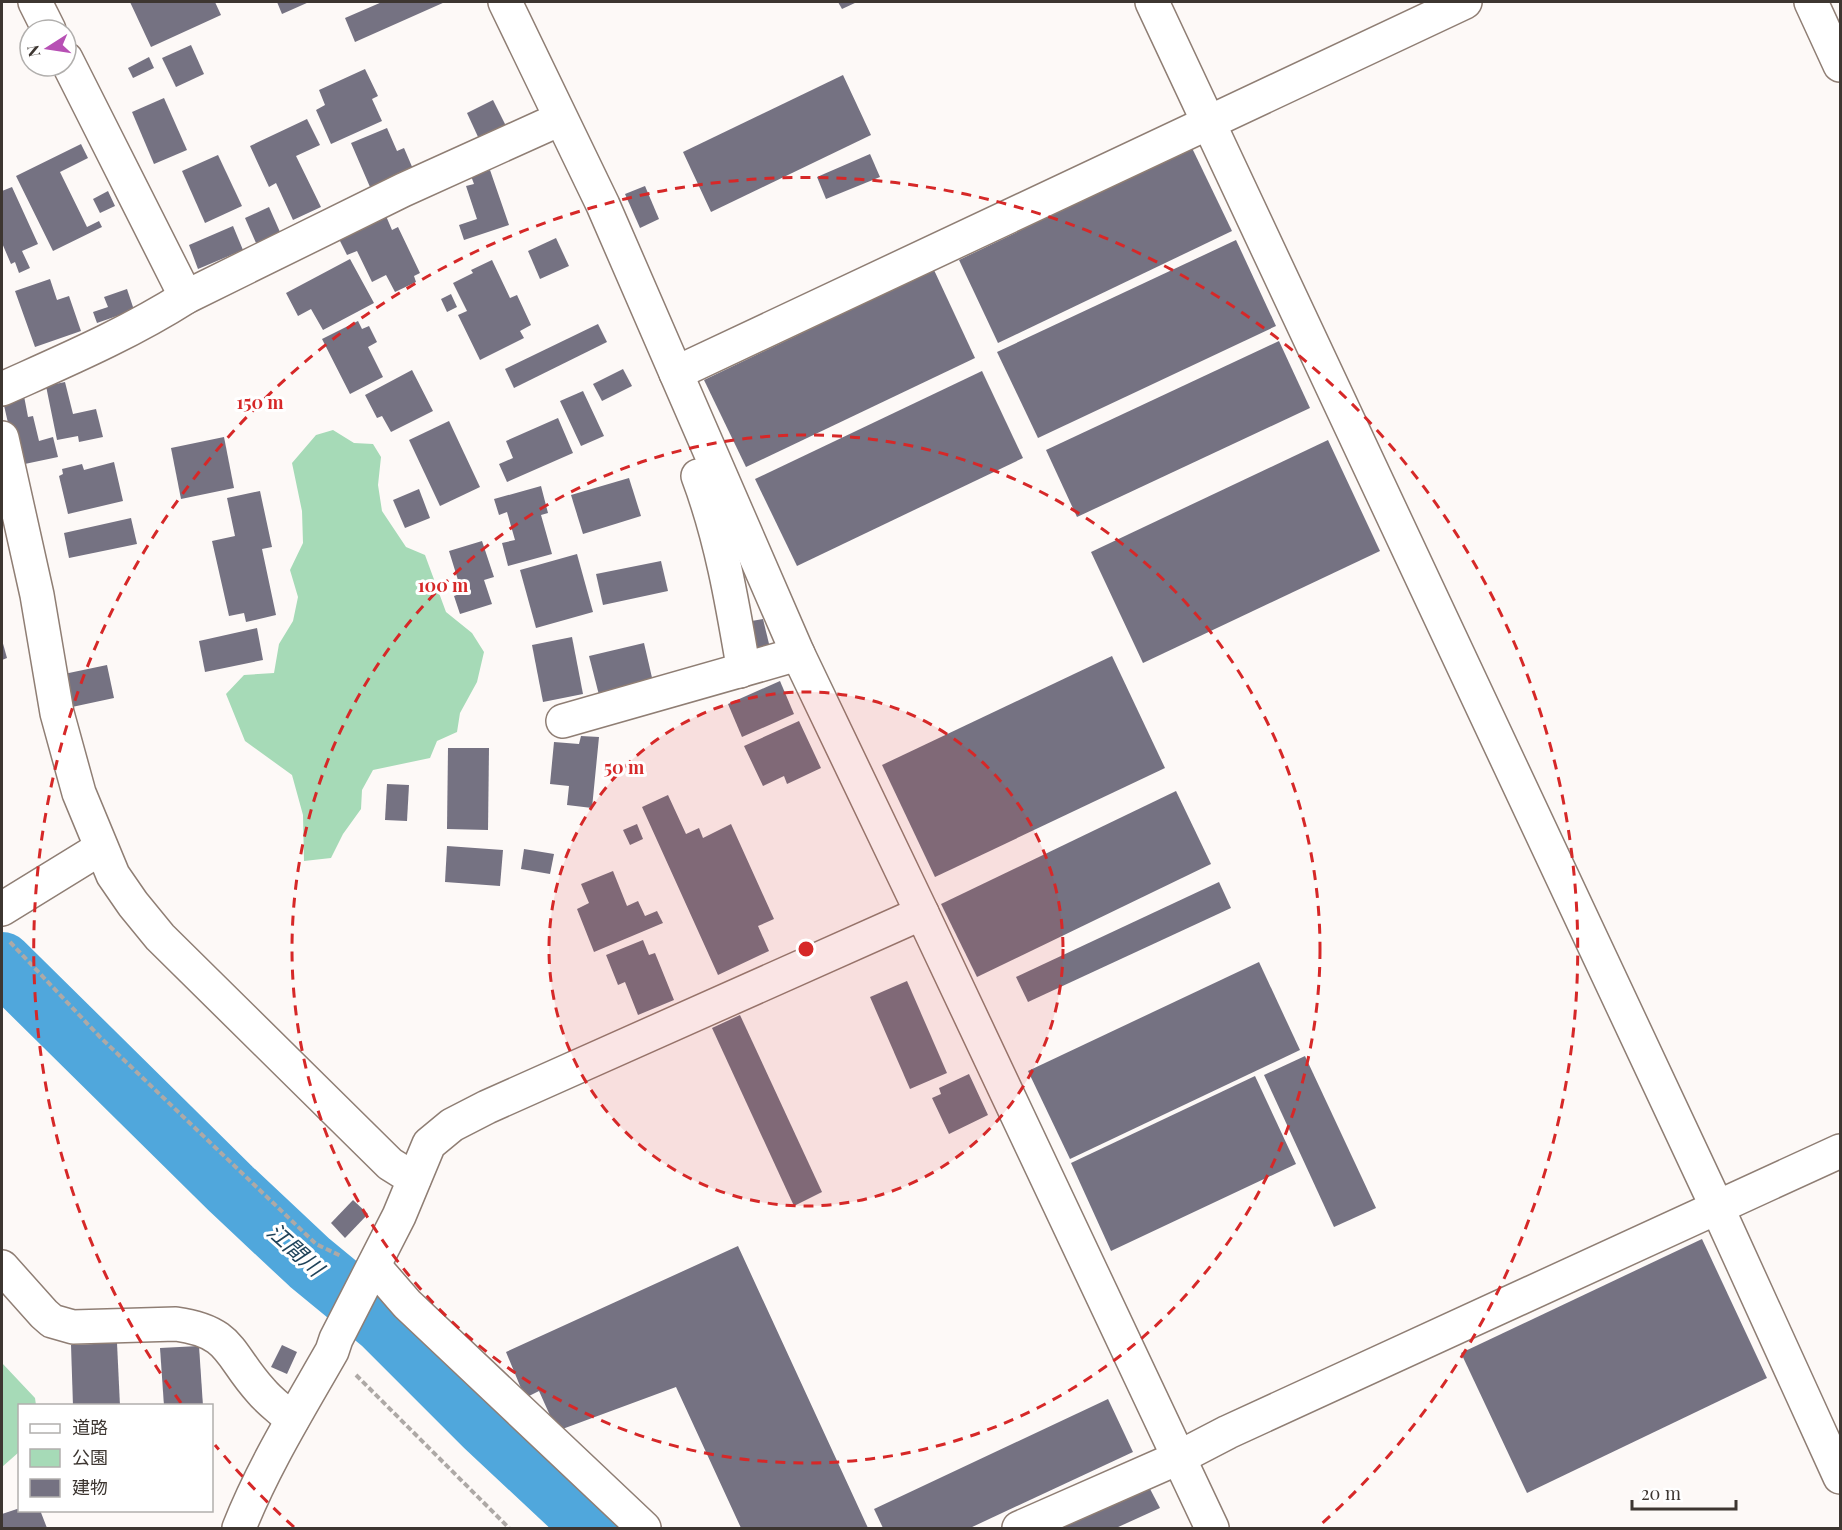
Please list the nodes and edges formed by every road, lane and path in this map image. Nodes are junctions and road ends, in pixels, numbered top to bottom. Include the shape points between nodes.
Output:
1 (35, 2) edge
2 (505, 2) edge
3 (1152, 2) edge
4 (1465, 2) edge
5 (1811, 2) edge
6 (43, 18) edge
7 (1840, 65) edge
8 (76, 78) edge
9 (560, 119) junction
10 (1209, 122) junction
11 (186, 297) junction
12 (678, 379) junction
13 (2, 388) edge
14 (2, 438) edge
15 (798, 654) junction
16 (740, 671) junction
17 (563, 721) dead end
18 (101, 848) junction
19 (2, 909) edge
20 (922, 913) junction
21 (10, 941) dead end
22 (1840, 1151) edge
23 (414, 1179) junction
24 (1717, 1208) junction
25 (2, 1267) edge
26 (370, 1275) junction
27 (334, 1345) junction
28 (292, 1420) junction
29 (1178, 1458) junction
30 (1840, 1477) edge
31 (239, 1528) edge
32 (509, 1528) edge
33 (644, 1528) edge
34 (1019, 1528) edge
35 (1212, 1528) edge

1 - 6 street
2 - 9 street
3 - 10 street
4 - 10 street
5 - 7 street
8 - 11 street
9 - 11 street via 403,190
9 - 12 street via 603,205
10 - 12 street
10 - 24 street
11 - 13 street via 96,346
12 - 15 street
12 - 16 street via 680,426 713,516 732,595 743,666
14 - 18 street via 57,712 79,793
15 - 16 street
15 - 20 street
16 - 17 street
18 - 19 street
18 - 23 street via 112,875 160,937 390,1164
20 - 23 street via 452,1125 429,1144
20 - 29 street
21 - 26 path via 100,1037 316,1244 343,1257 353,1255
22 - 24 street
23 - 26 street
24 - 29 street
24 - 30 street
25 - 28 street via 52,1321 73,1327 176,1324 213,1334 234,1353 261,1391
26 - 27 street
26 - 33 street via 407,1304
27 - 28 street
27 - 32 path
28 - 31 street
29 - 34 street
29 - 35 street

